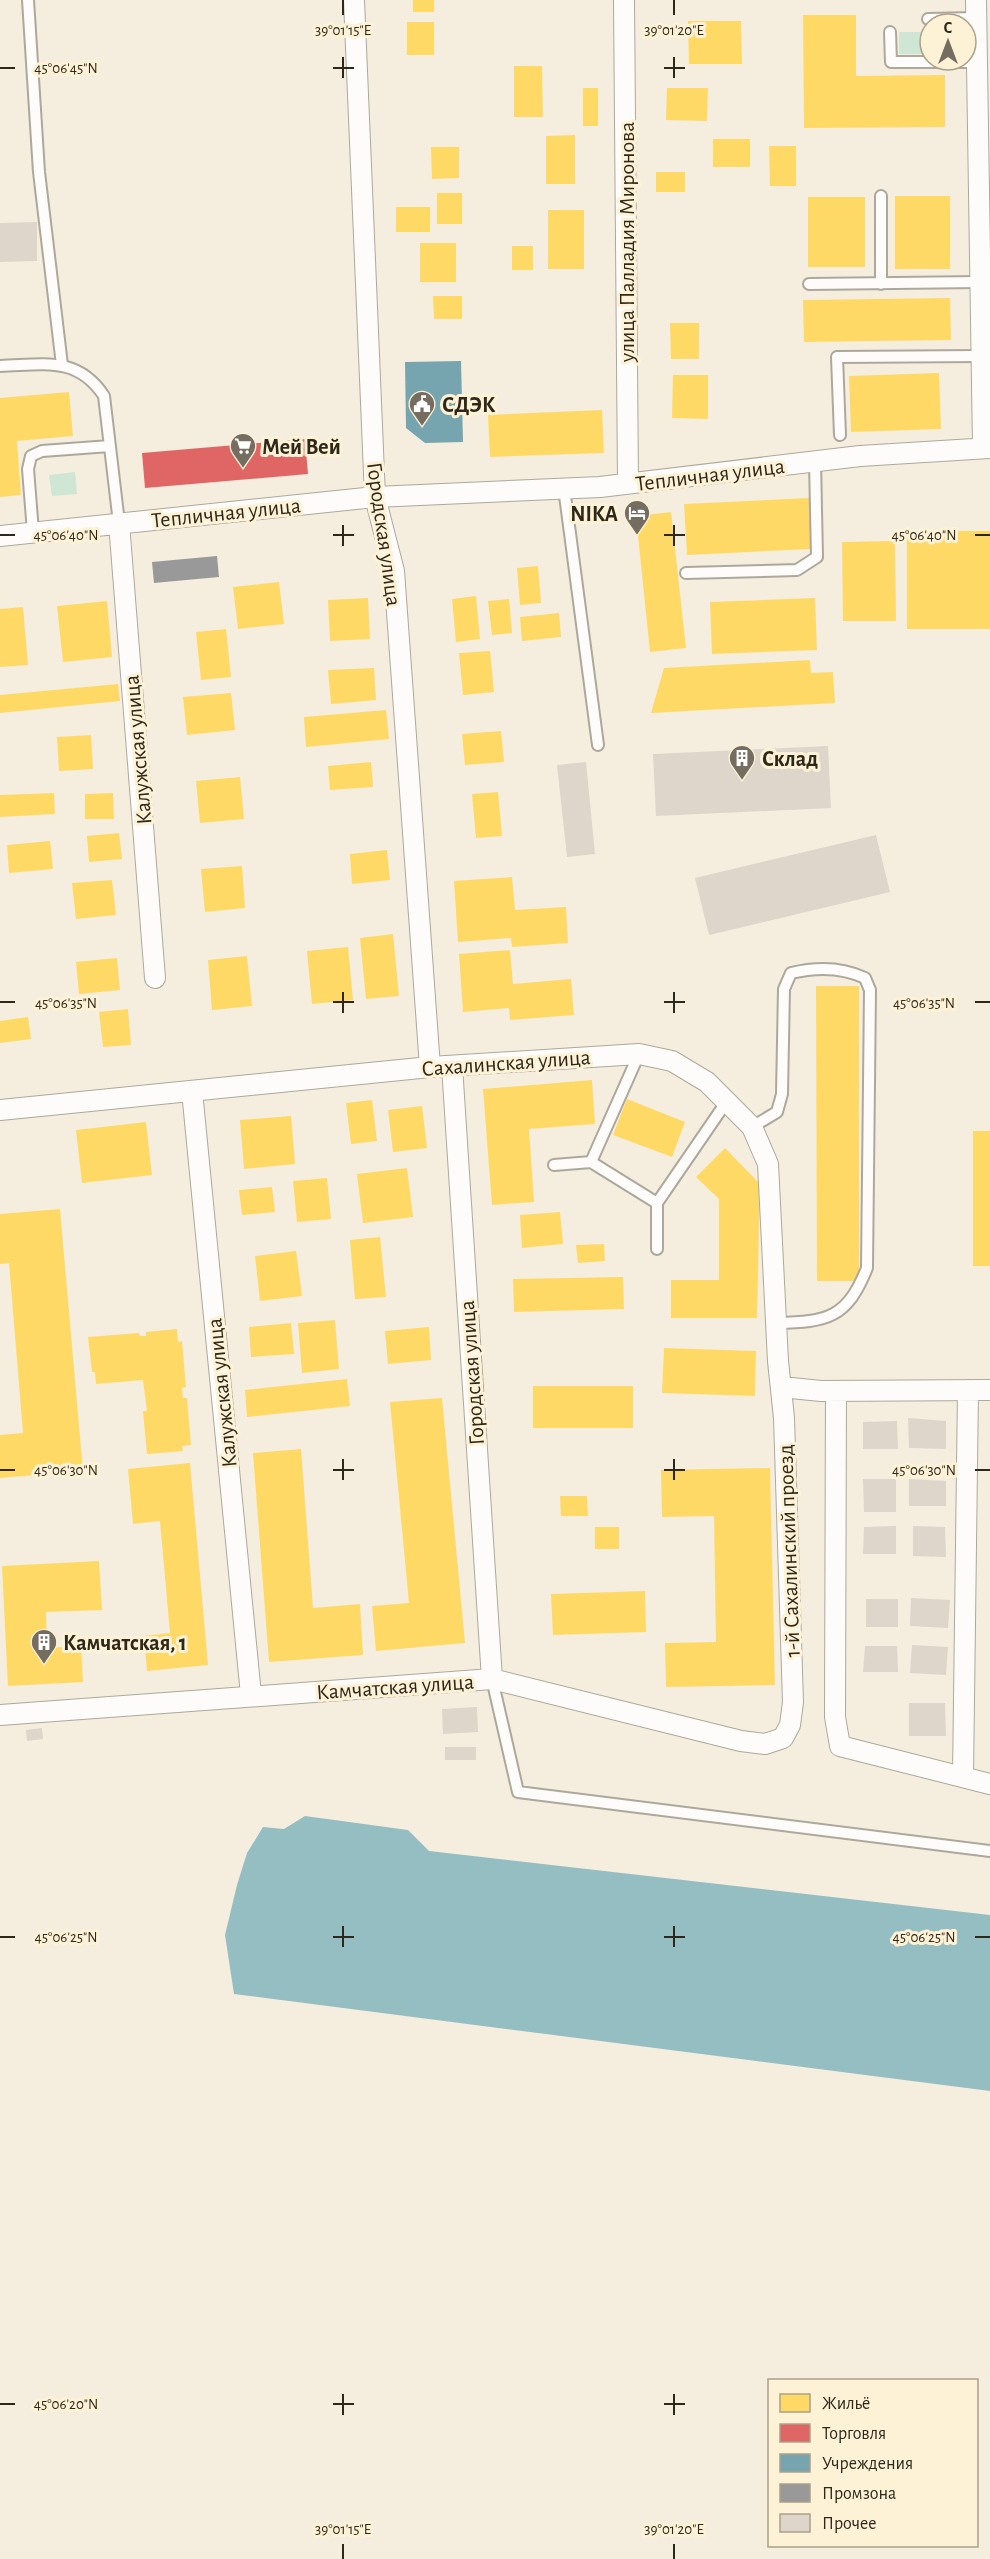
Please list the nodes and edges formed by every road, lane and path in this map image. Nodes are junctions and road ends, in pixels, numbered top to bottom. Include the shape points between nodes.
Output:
1 (28, 0) edge
2 (354, 0) edge
3 (624, 0) edge
4 (890, 32) dead end
5 (918, 62) edge
6 (976, 72) edge
7 (882, 196) dead end
8 (985, 249) edge
9 (980, 282) junction
10 (809, 284) dead end
11 (882, 284) junction
12 (981, 356) junction
13 (62, 365) junction
14 (0, 366) edge
15 (840, 435) dead end
16 (110, 446) junction
17 (986, 448) edge
18 (815, 461) junction
19 (628, 483) junction
20 (564, 488) junction
21 (375, 497) junction
22 (119, 523) junction
23 (33, 532) junction
24 (0, 536) edge
25 (686, 573) dead end
26 (598, 745) dead end
27 (155, 978) dead end
28 (639, 1054) junction
29 (452, 1066) junction
30 (430, 1067) junction
31 (192, 1091) junction
32 (727, 1101) junction
33 (0, 1110) edge
34 (752, 1127) junction
35 (591, 1162) junction
36 (554, 1165) dead end
37 (657, 1203) junction
38 (657, 1249) dead end
39 (776, 1323) junction
40 (778, 1361) joint
41 (781, 1387) junction
42 (968, 1390) junction
43 (990, 1390) edge
44 (836, 1391) junction
45 (492, 1679) junction
46 (251, 1695) junction
47 (0, 1714) edge
48 (783, 1738) joint
49 (963, 1777) junction
50 (990, 1784) edge
51 (990, 1851) edge

1 - 13 lane via 39,172
2 - 21 street, Городская улица
3 - 19 street, улица Палладия Миронова
4 - 5 lane via 891,62
6 - 8 street
7 - 11 lane
8 - 9 street
9 - 11 lane
9 - 12 street
10 - 11 lane
12 - 15 lane via 837,357
12 - 17 street
13 - 14 lane
13 - 16 lane via 87,375 104,396
16 - 22 lane
16 - 23 lane via 42,451 31,456 28,469
17 - 18 street, Тепличная улица
18 - 19 street, Тепличная улица
18 - 25 lane via 817,557 797,570
19 - 20 street, Тепличная улица
20 - 21 street, Тепличная улица
20 - 26 lane
21 - 22 street, Тепличная улица
21 - 30 street, Городская улица via 394,571
22 - 23 street, Тепличная улица
22 - 27 street, Калужская улица
23 - 24 street, Тепличная улица
28 - 29 street, Сахалинская улица
28 - 32 street, Сахалинская улица via 672,1061 707,1082
28 - 35 lane
29 - 30 street, Сахалинская улица
29 - 45 street, Городская улица
30 - 31 street, Сахалинская улица
31 - 33 street, Сахалинская улица
31 - 46 street, Калужская улица
32 - 34 street, Сахалинская улица
32 - 37 lane
34 - 39 street, Сахалинская улица via 768,1164
34 - 39 lane via 777,1112 782,1094 784,989 791,974 808,969 848,970 865,978 870,990 867,1268 860,1287 832,1315 814,1322
35 - 36 lane
35 - 37 lane
37 - 38 lane
39 - 40 street, Сахалинская улица
40 - 41 street, 1-й Сахалинский проезд
41 - 44 street
41 - 48 street, 1-й Сахалинский проезд via 793,1702 790,1725
42 - 43 street
42 - 44 street
42 - 49 street
44 - 49 street via 835,1717 840,1746
45 - 46 street, Камчатская улица
45 - 48 street, Камчатская улица via 741,1741 765,1744
45 - 51 lane via 518,1792
46 - 47 street, Камчатская улица
49 - 50 street

